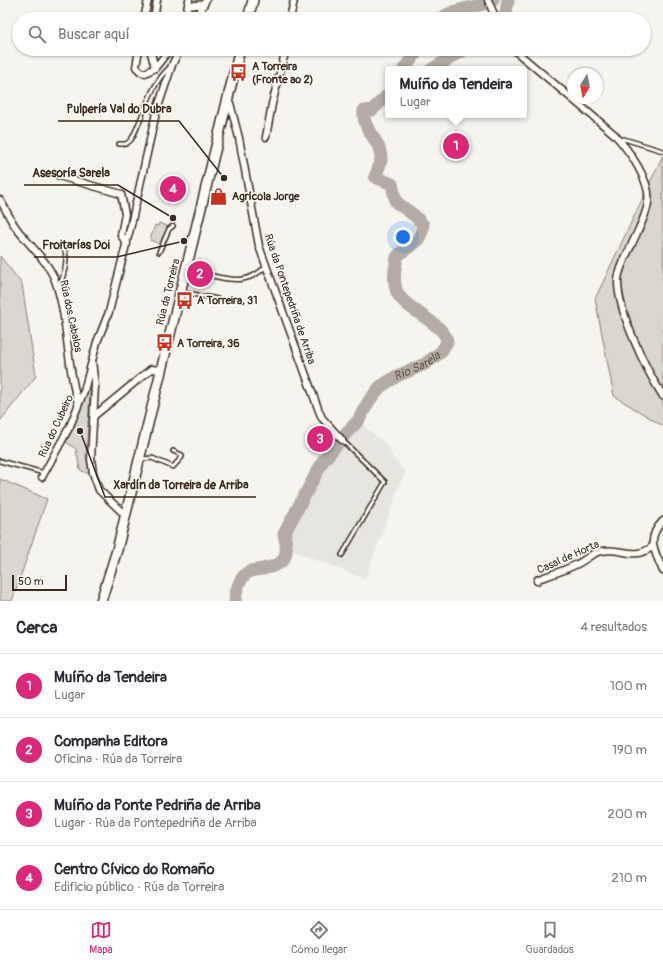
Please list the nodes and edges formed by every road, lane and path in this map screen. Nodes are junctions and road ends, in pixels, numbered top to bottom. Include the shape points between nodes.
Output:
1 (148, 0) edge
2 (157, 0) edge
3 (253, 0) edge
4 (294, 0) edge
5 (488, 0) edge
6 (205, 2) edge
7 (189, 3) edge
8 (145, 12) edge
9 (155, 12) edge
10 (200, 12) edge
11 (250, 12) edge
12 (291, 12) edge
13 (493, 12) edge
14 (138, 56) edge
15 (152, 56) edge
16 (164, 56) edge
17 (176, 56) edge
18 (238, 56) edge
19 (284, 56) edge
20 (522, 56) edge
21 (172, 65) junction
22 (155, 68) junction
23 (228, 98) junction
24 (266, 137) dead end
25 (620, 140) junction
26 (119, 144) dead end
27 (663, 151) edge
28 (59, 176) dead end
29 (0, 200) edge
30 (174, 226) dead end
31 (127, 244) junction
32 (58, 246) dead end
33 (159, 252) dead end
34 (266, 266) junction
35 (213, 276) dead end
36 (58, 289) junction
37 (181, 291) junction
38 (217, 299) dead end
39 (92, 361) junction
40 (162, 370) junction
41 (663, 396) edge
42 (78, 403) junction
43 (94, 416) junction
44 (342, 440) joint
45 (172, 451) dead end
46 (140, 459) junction
47 (0, 461) edge
48 (43, 475) joint
49 (126, 516) junction
50 (663, 521) edge
51 (652, 547) junction
52 (342, 555) dead end
53 (663, 571) edge
54 (537, 581) dead end
55 (101, 601) edge

1 - 8 street
2 - 9 street
3 - 11 main road
4 - 12 street
5 - 13 street
6 - 7 street
6 - 10 street
14 - 22 street via 136,65 139,71 145,73
15 - 22 street
16 - 22 street
17 - 21 street
18 - 23 main road, Rúa da Torreira
19 - 24 street
20 - 25 street via 607,126
21 - 26 lane via 162,75 131,140 126,144
21 - 31 street via 156,113
23 - 34 street, Rúa da Pontepedriña de Arriba via 257,236
23 - 37 main road, Rúa da Torreira
25 - 27 lane
25 - 41 street via 647,186 649,196 620,273 619,287 638,350
28 - 31 street via 121,194 125,214 121,235
29 - 36 street, Rúa dos Cabalos via 16,229 43,260
30 - 33 lane
31 - 39 street via 109,312 96,342
32 - 36 lane via 63,248 65,255 63,276
34 - 35 lane via 246,280
34 - 44 street, Rúa da Pontepedriña de Arriba via 322,418
36 - 42 street, Rúa dos Cabalos via 72,385
37 - 38 lane
37 - 40 main road, Rúa da Torreira
39 - 42 street, Rúa do Cubeiro
39 - 43 street via 95,372
40 - 43 street via 151,369
40 - 46 main road, Rúa da Torreira
42 - 48 street, Rúa do Cubeiro via 70,426
43 - 49 street via 91,459 94,479 100,490
44 - 52 lane via 385,482
45 - 46 lane via 182,455 173,466 152,458
46 - 49 main road, Rúa da Torreira
47 - 48 lane
49 - 55 main road, Rúa da Torreira via 113,568
50 - 51 street via 652,539
51 - 53 street
51 - 54 street, Casal de Horta via 640,554 604,550 556,575

